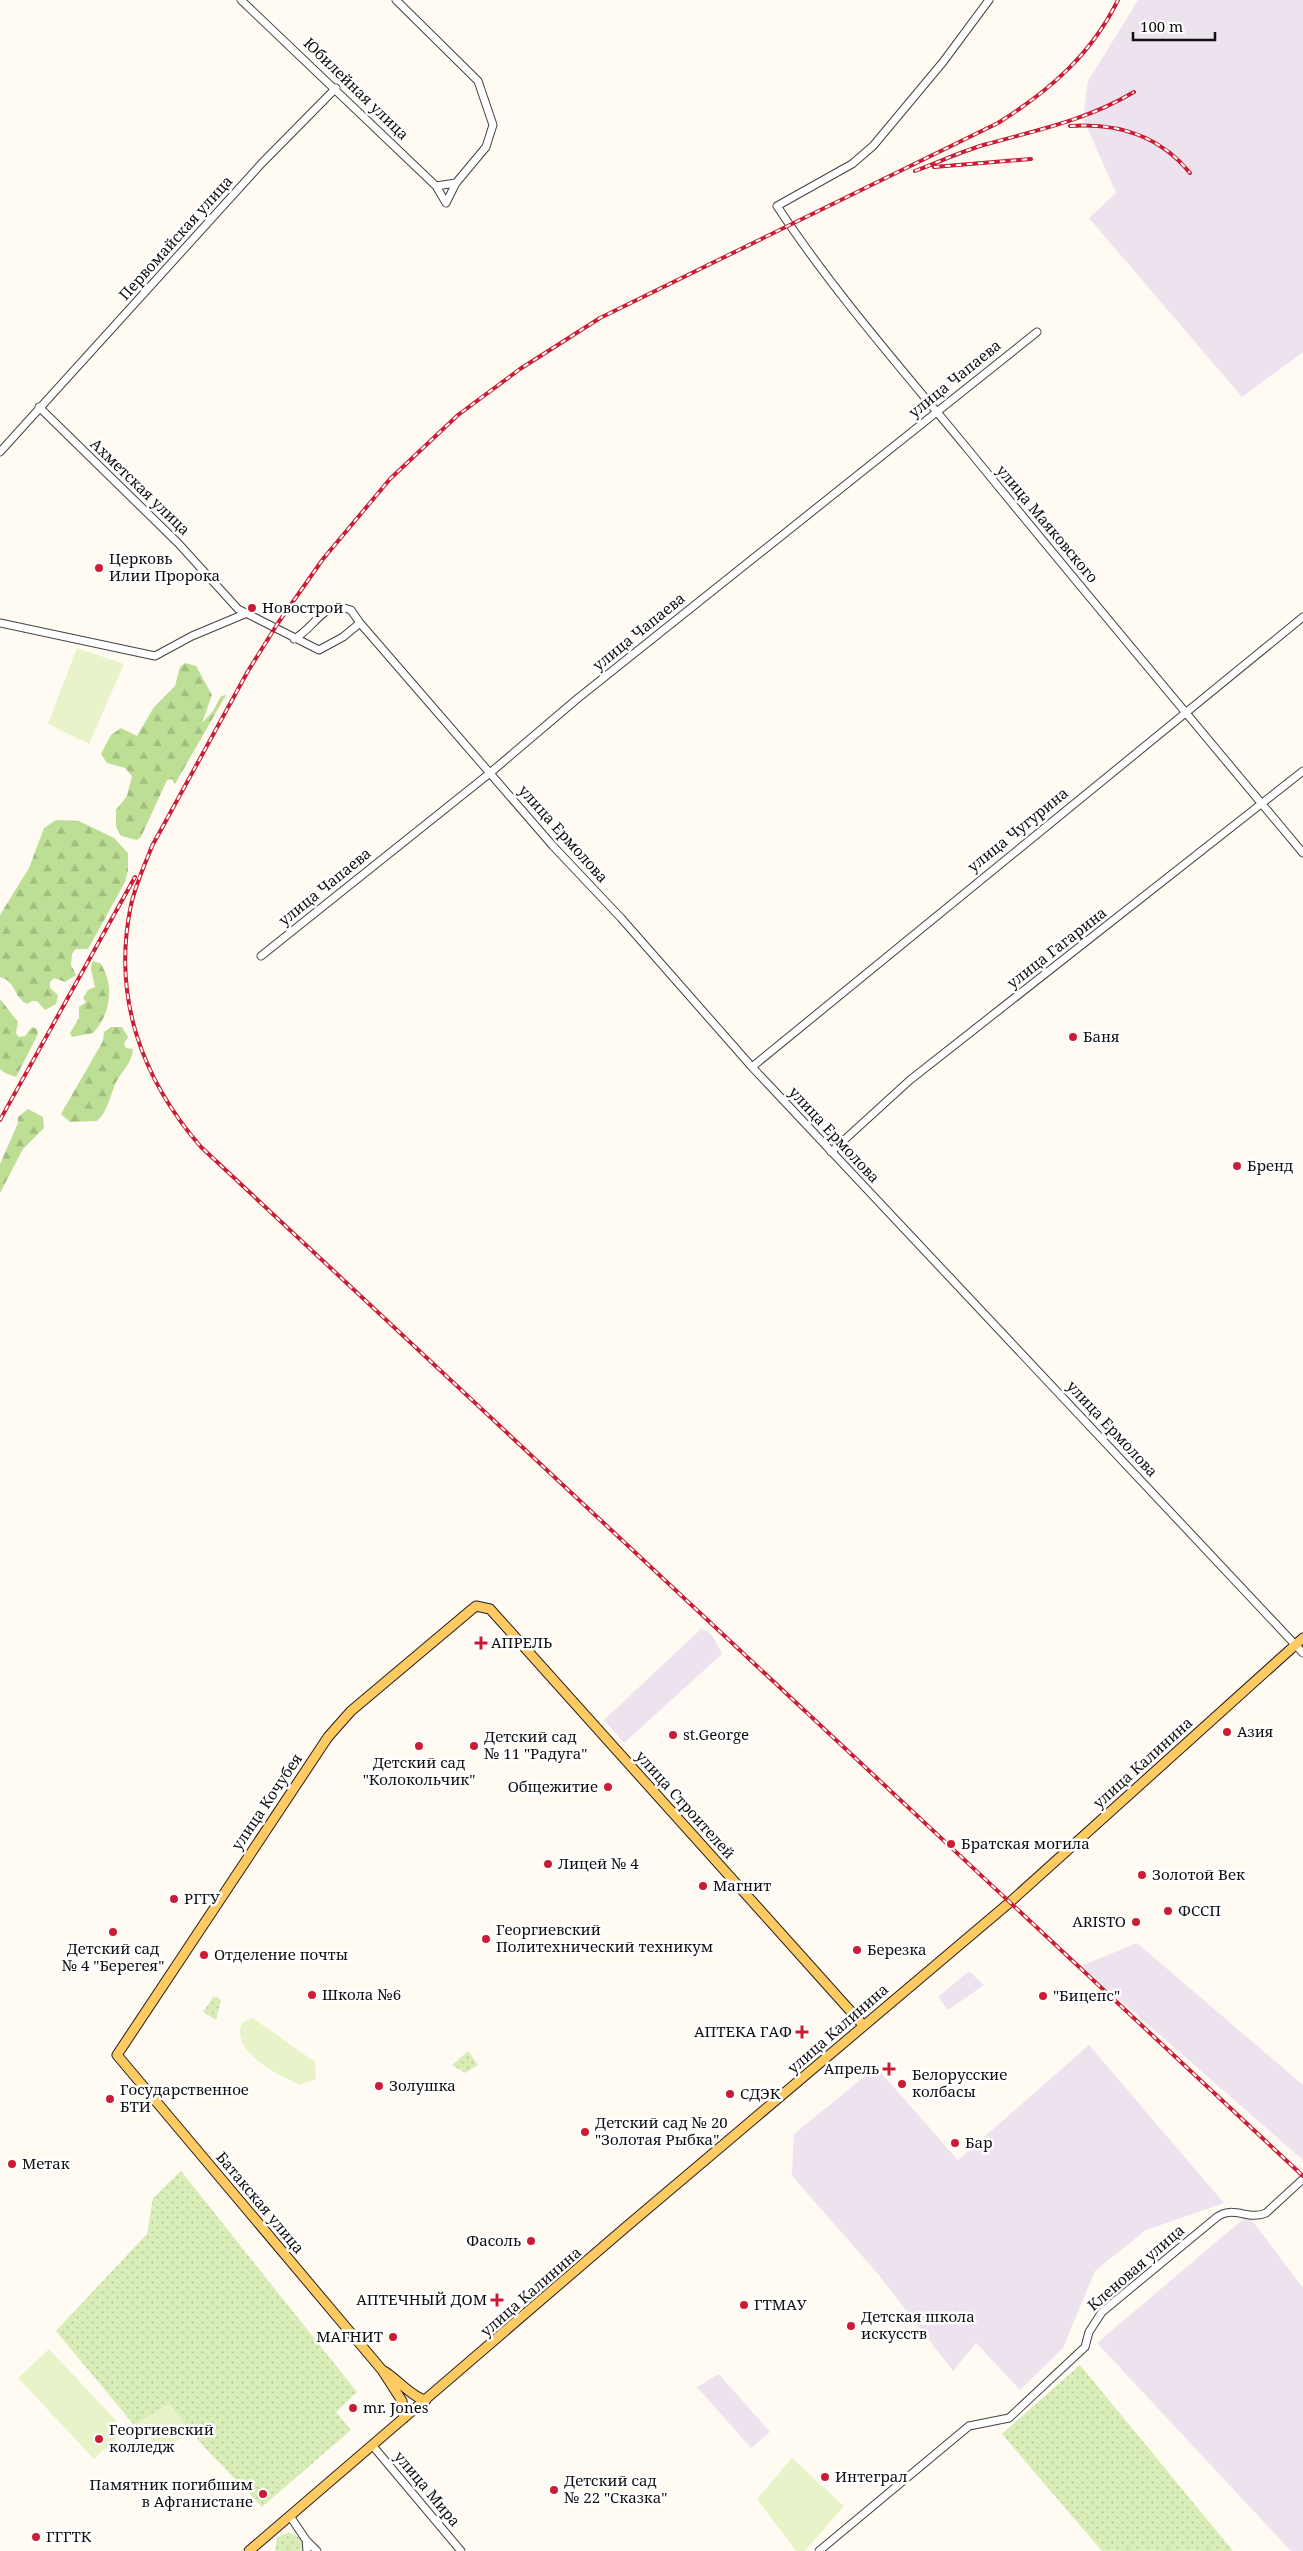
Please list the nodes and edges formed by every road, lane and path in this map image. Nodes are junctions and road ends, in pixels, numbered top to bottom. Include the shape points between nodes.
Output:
1 (241, 0) edge
2 (396, 0) edge
3 (989, 0) edge
4 (336, 88) junction
5 (456, 183) junction
6 (436, 186) junction
7 (1037, 332) dead end
8 (39, 407) junction
9 (937, 412) junction
10 (0, 452) edge
11 (247, 613) junction
12 (1303, 617) edge
13 (0, 623) edge
14 (360, 623) junction
15 (294, 638) junction
16 (1184, 713) junction
17 (1303, 771) edge
18 (490, 773) junction
19 (1262, 804) junction
20 (1303, 853) edge
21 (261, 956) dead end
22 (752, 1067) junction
23 (831, 1152) junction
24 (484, 1606) joint
25 (1303, 1638) edge
26 (1296, 1644) junction
27 (1303, 1653) edge
28 (863, 2025) junction
29 (117, 2055) joint
30 (1303, 2179) edge
31 (382, 2370) junction
32 (426, 2400) junction
33 (404, 2418) junction
34 (372, 2445) junction
35 (290, 2516) junction
36 (306, 2540) junction
37 (249, 2551) edge
38 (307, 2551) edge
39 (317, 2551) edge
40 (460, 2551) edge
41 (819, 2551) edge

1 - 4 street, Юбилейная улица
2 - 5 street via 478,81 493,125 486,147
3 - 9 street, улица Маяковского via 943,62 873,146 852,164 777,206 812,257
4 - 6 street, Юбилейная улица
4 - 8 street, Первомайская улица via 262,163
5 - 6 street
5 - 6 street, Юбилейная улица via 446,203
7 - 9 street, улица Чапаева
8 - 10 street, Первомайская улица
8 - 11 street, Ахметская улица via 178,543 238,609
9 - 16 street, улица Маяковского
9 - 18 street, улица Чапаева via 577,699
11 - 13 street via 155,656
11 - 15 street, Ахметская улица
12 - 16 street, улица Чугурина
14 - 15 street, Ахметская улица via 319,650
14 - 15 street, улица Ермолова via 351,610 337,606 327,611 303,635
14 - 18 street, улица Ермолова
16 - 19 street, улица Маяковского
16 - 22 street, улица Чугурина
17 - 19 street, улица Гагарина
18 - 21 street, улица Чапаева
18 - 22 street, улица Ермолова
19 - 20 street, улица Маяковского
19 - 23 street, улица Гагарина via 910,1080
22 - 23 street, улица Ермолова
23 - 26 street, улица Ермолова
24 - 28 main road, улица Строителей via 495,1614
24 - 29 main road, улица Кочубея via 476,1606 463,1616 351,1711 328,1736
25 - 26 main road, улица Калинина
26 - 27 street, улица Ермолова
26 - 28 main road, улица Калинина via 1009,1903
28 - 32 main road, улица Калинина
29 - 31 main road, Батакская улица
30 - 41 street, Кленовая улица via 1266,2213 1258,2216 1231,2211 1217,2217 1102,2312 1089,2332 1085,2347 1009,2418 970,2426
31 - 32 main road, Батакская улица
31 - 33 main road, Батакская улица via 402,2401
32 - 33 main road, улица Калинина
33 - 34 main road, улица Калинина
34 - 35 main road, улица Калинина
34 - 40 street, улица Мира
35 - 36 street
35 - 37 main road, улица Калинина
36 - 38 street
36 - 39 street

